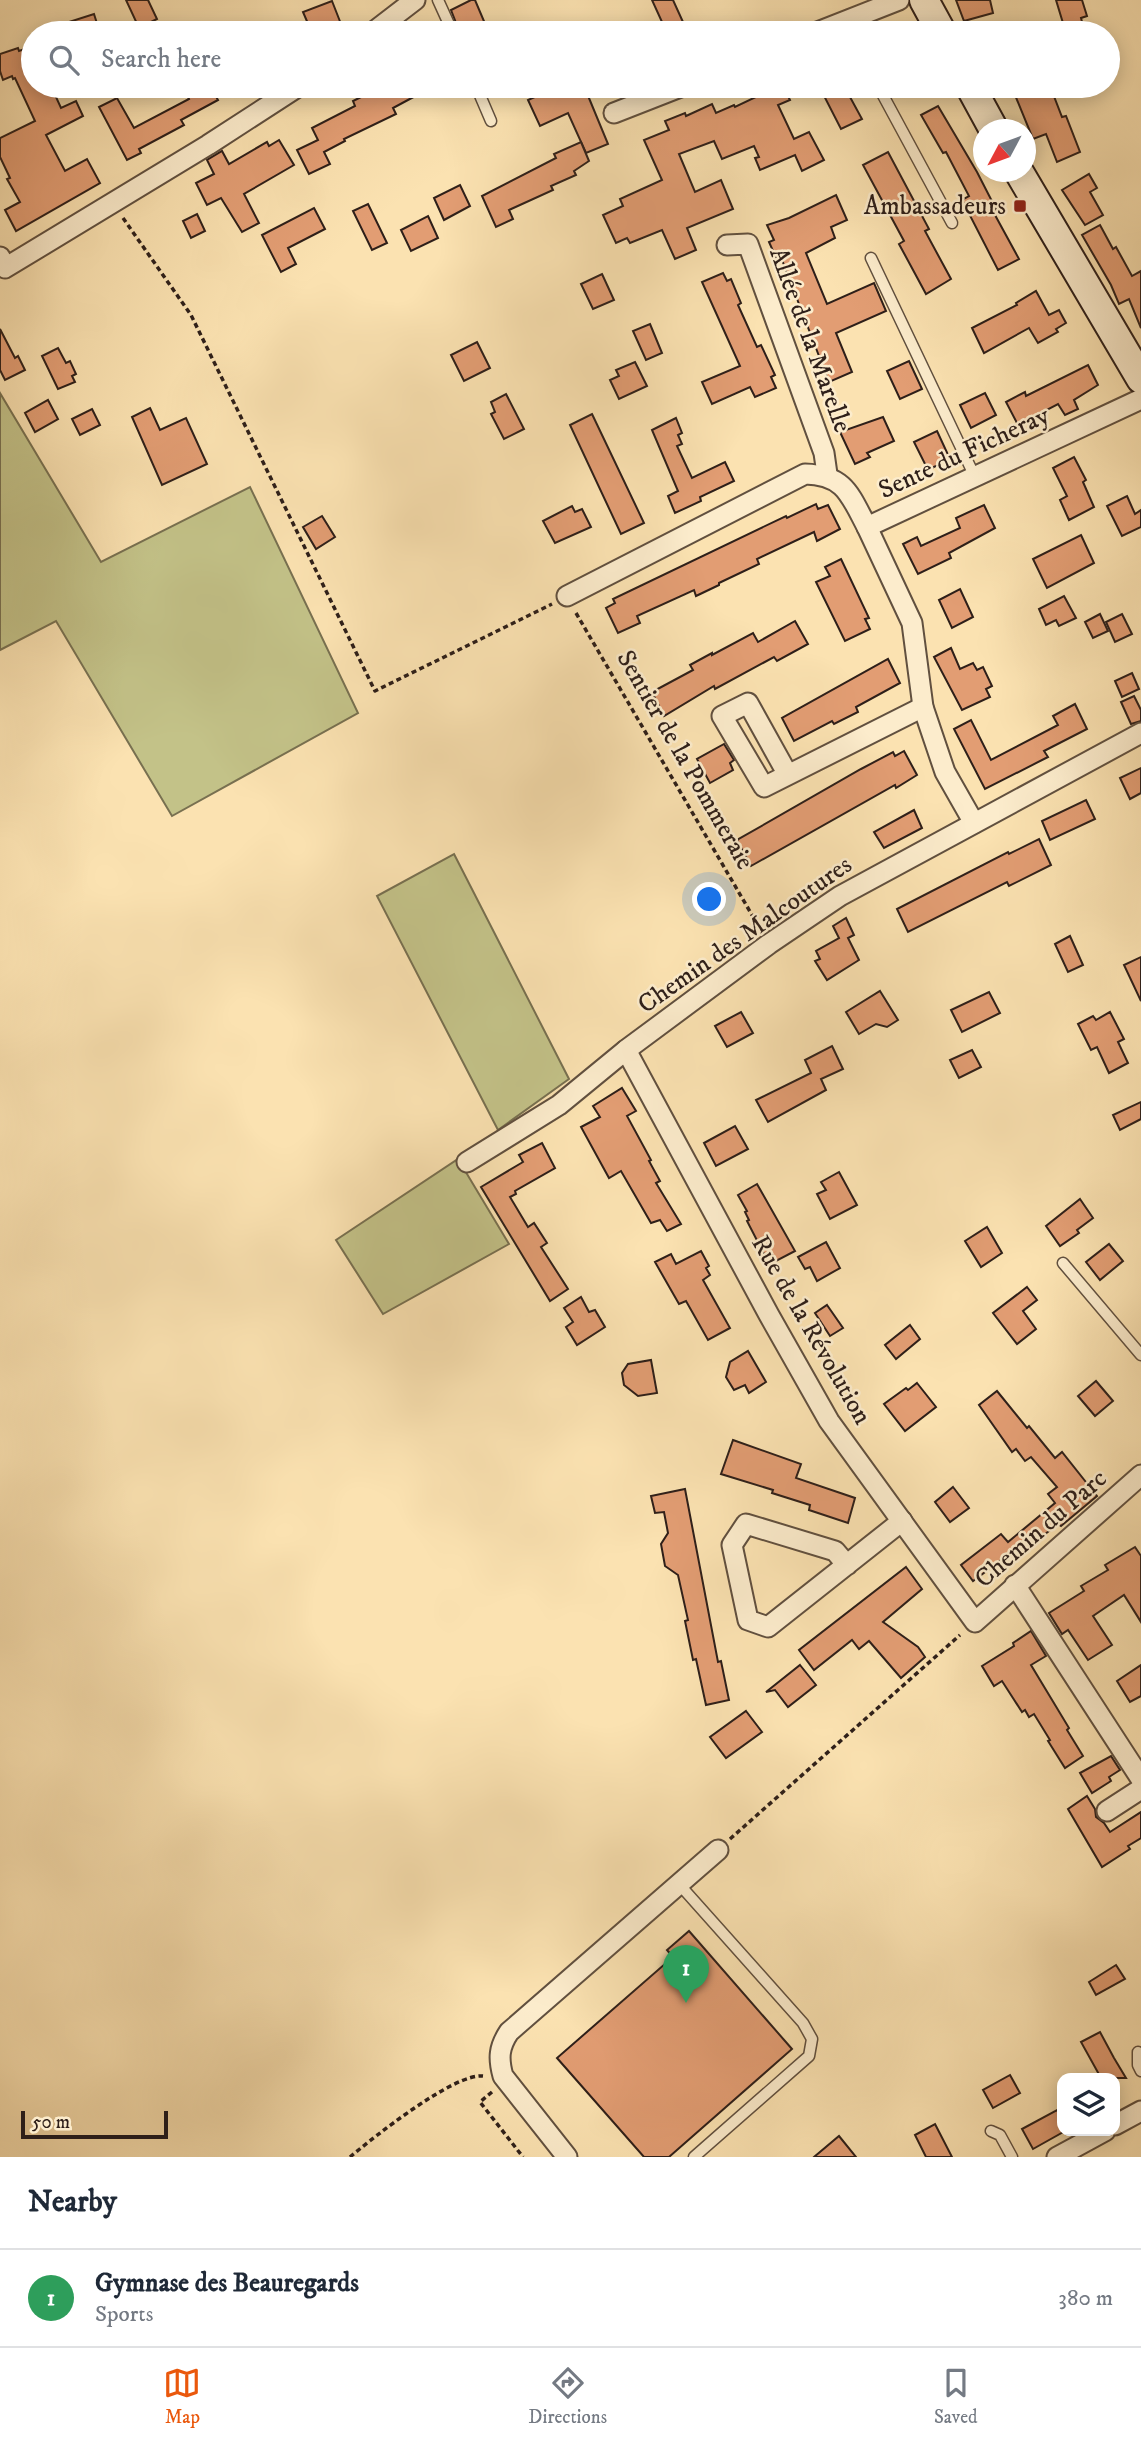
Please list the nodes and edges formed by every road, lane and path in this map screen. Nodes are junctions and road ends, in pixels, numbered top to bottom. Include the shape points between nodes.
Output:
1 (415, 0) edge
2 (438, 0) edge
3 (899, 0) edge
4 (924, 0) edge
5 (388, 21) edge
6 (448, 21) edge
7 (859, 21) edge
8 (935, 21) edge
9 (280, 98) edge
10 (480, 98) edge
11 (652, 98) edge
12 (884, 98) edge
13 (977, 98) edge
14 (614, 113) dead end
15 (989, 119) edge
16 (491, 121) dead end
17 (1025, 182) edge
18 (112, 203) junction
19 (952, 223) dead end
20 (727, 245) dead end
21 (871, 258) dead end
22 (3, 263) edge
23 (1141, 379) edge
24 (1141, 399) edge
25 (827, 474) junction
26 (975, 477) junction
27 (867, 527) junction
28 (567, 596) junction
29 (923, 707) junction
30 (1141, 733) edge
31 (788, 775) dead end
32 (974, 823) junction
33 (769, 944) junction
34 (626, 1050) junction
35 (467, 1162) dead end
36 (1063, 1263) dead end
37 (1141, 1355) edge
38 (1141, 1475) edge
39 (902, 1521) junction
40 (847, 1565) junction
41 (1015, 1585) junction
42 (975, 1622) junction
43 (1141, 1779) edge
44 (1141, 1790) edge
45 (1107, 1811) dead end
46 (718, 1850) joint
47 (679, 1884) junction
48 (1138, 2052) dead end
49 (1141, 2071) edge
50 (505, 2078) junction
51 (1141, 2111) edge
52 (1120, 2122) edge
53 (991, 2131) dead end
54 (1096, 2136) edge
55 (351, 2157) edge
56 (523, 2157) edge
57 (567, 2157) edge
58 (694, 2157) edge
59 (1012, 2157) edge
60 (1057, 2157) edge

1 - 5 street
2 - 6 lane
3 - 7 street
4 - 8 main road
9 - 18 street
10 - 16 lane
11 - 14 street
12 - 19 lane
13 - 15 main road
17 - 23 main road
18 - 22 street
18 - 28 path via 191,315 375,691
20 - 25 street, Allée de la Marelle via 748,244 824,453
21 - 26 lane
24 - 26 street, Sente du Ficheray
25 - 27 street, Sente du Ficheray via 847,490
25 - 28 street via 805,474
26 - 27 street, Sente du Ficheray
27 - 29 street via 912,623
28 - 33 path, Sentier de la Pommeraie
29 - 31 street
29 - 32 street via 945,772
30 - 32 street, Chemin des Malcoutures
32 - 33 street, Chemin des Malcoutures via 840,896
33 - 34 street, Chemin des Malcoutures
34 - 35 street, Chemin des Malcoutures via 559,1105
34 - 39 street, Rue de la Révolution via 829,1421
36 - 37 lane
38 - 41 street, Chemin du Parc
39 - 40 street
39 - 42 street, Rue de la Révolution
40 - 40 street via 768,1627 748,1620 732,1545 746,1524 835,1551
41 - 42 street, Chemin du Parc
41 - 43 street
42 - 46 path
44 - 45 street
46 - 47 street
47 - 50 street via 509,2032 500,2046 499,2063
47 - 58 lane via 803,2023 812,2039 809,2056
48 - 49 lane
50 - 55 path via 475,2076 454,2085 380,2131
50 - 56 path via 480,2102
50 - 57 street
51 - 52 street
53 - 59 lane via 1000,2135
54 - 60 street

